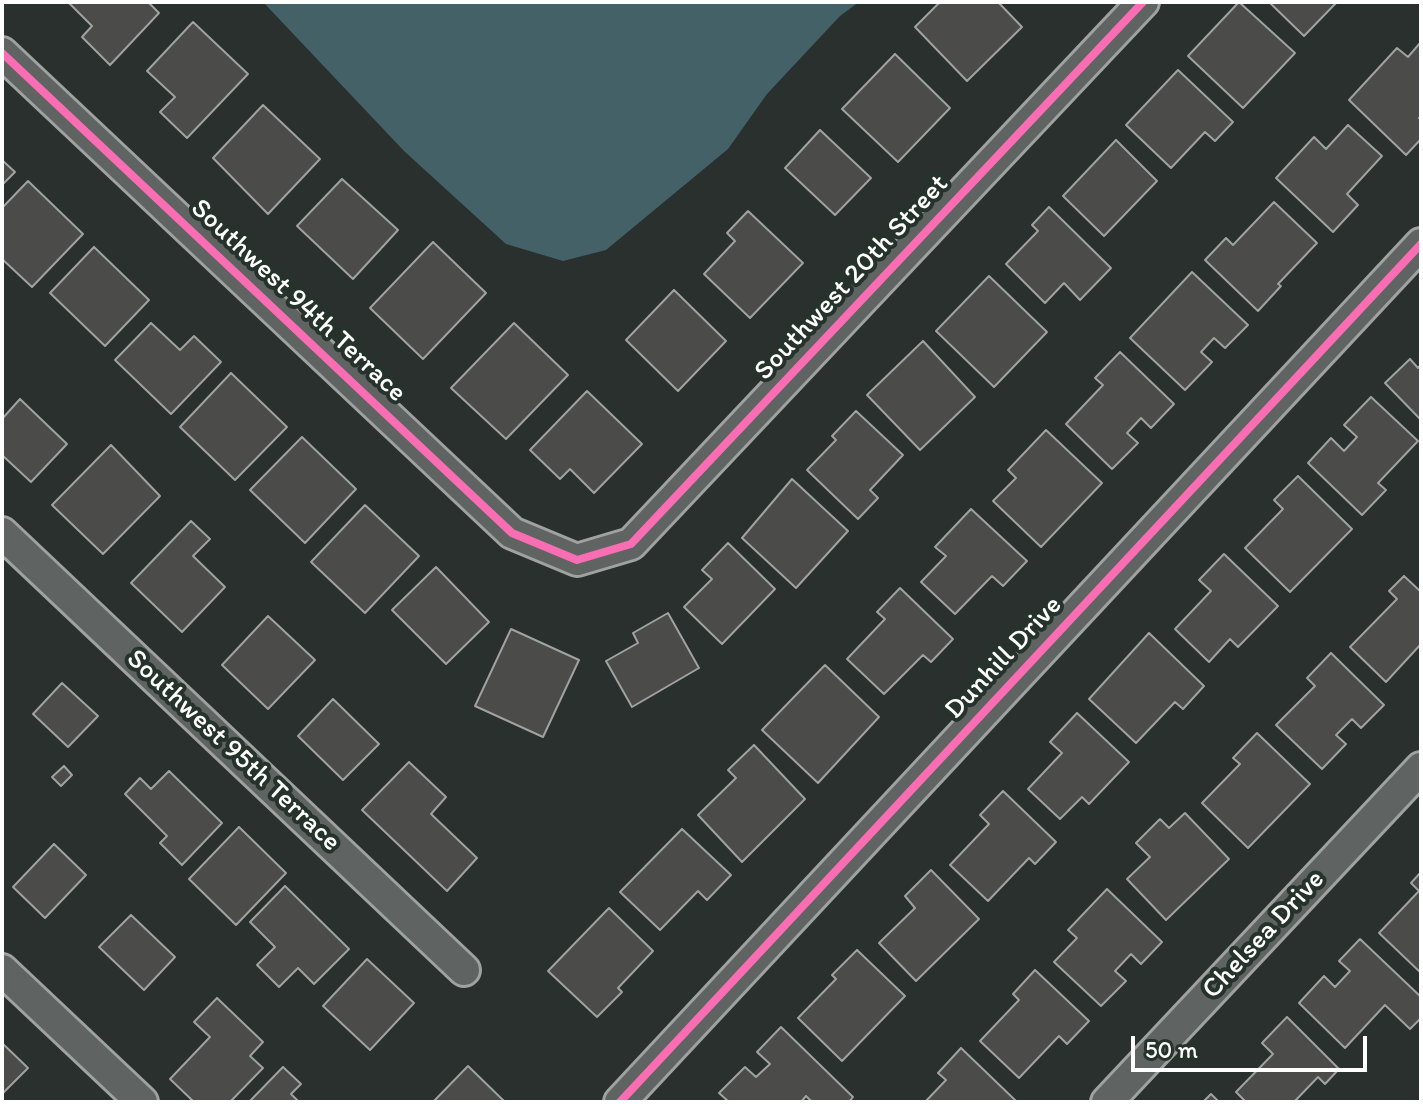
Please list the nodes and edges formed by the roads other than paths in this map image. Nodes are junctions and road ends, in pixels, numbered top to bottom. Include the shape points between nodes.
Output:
1 (1143, 2) edge
2 (2, 53) edge
3 (1421, 244) edge
4 (2, 533) edge
5 (577, 560) joint
6 (1421, 768) edge
7 (2, 970) edge
8 (464, 970) dead end
9 (142, 1102) edge
10 (620, 1102) edge
11 (1107, 1102) edge

1 - 5 street, Southwest 20th Street via 631,544
2 - 5 street, Southwest 94th Terrace via 512,533
3 - 10 street, Dunhill Drive
4 - 8 street, Southwest 95th Terrace
6 - 11 street, Chelsea Drive
7 - 9 street

